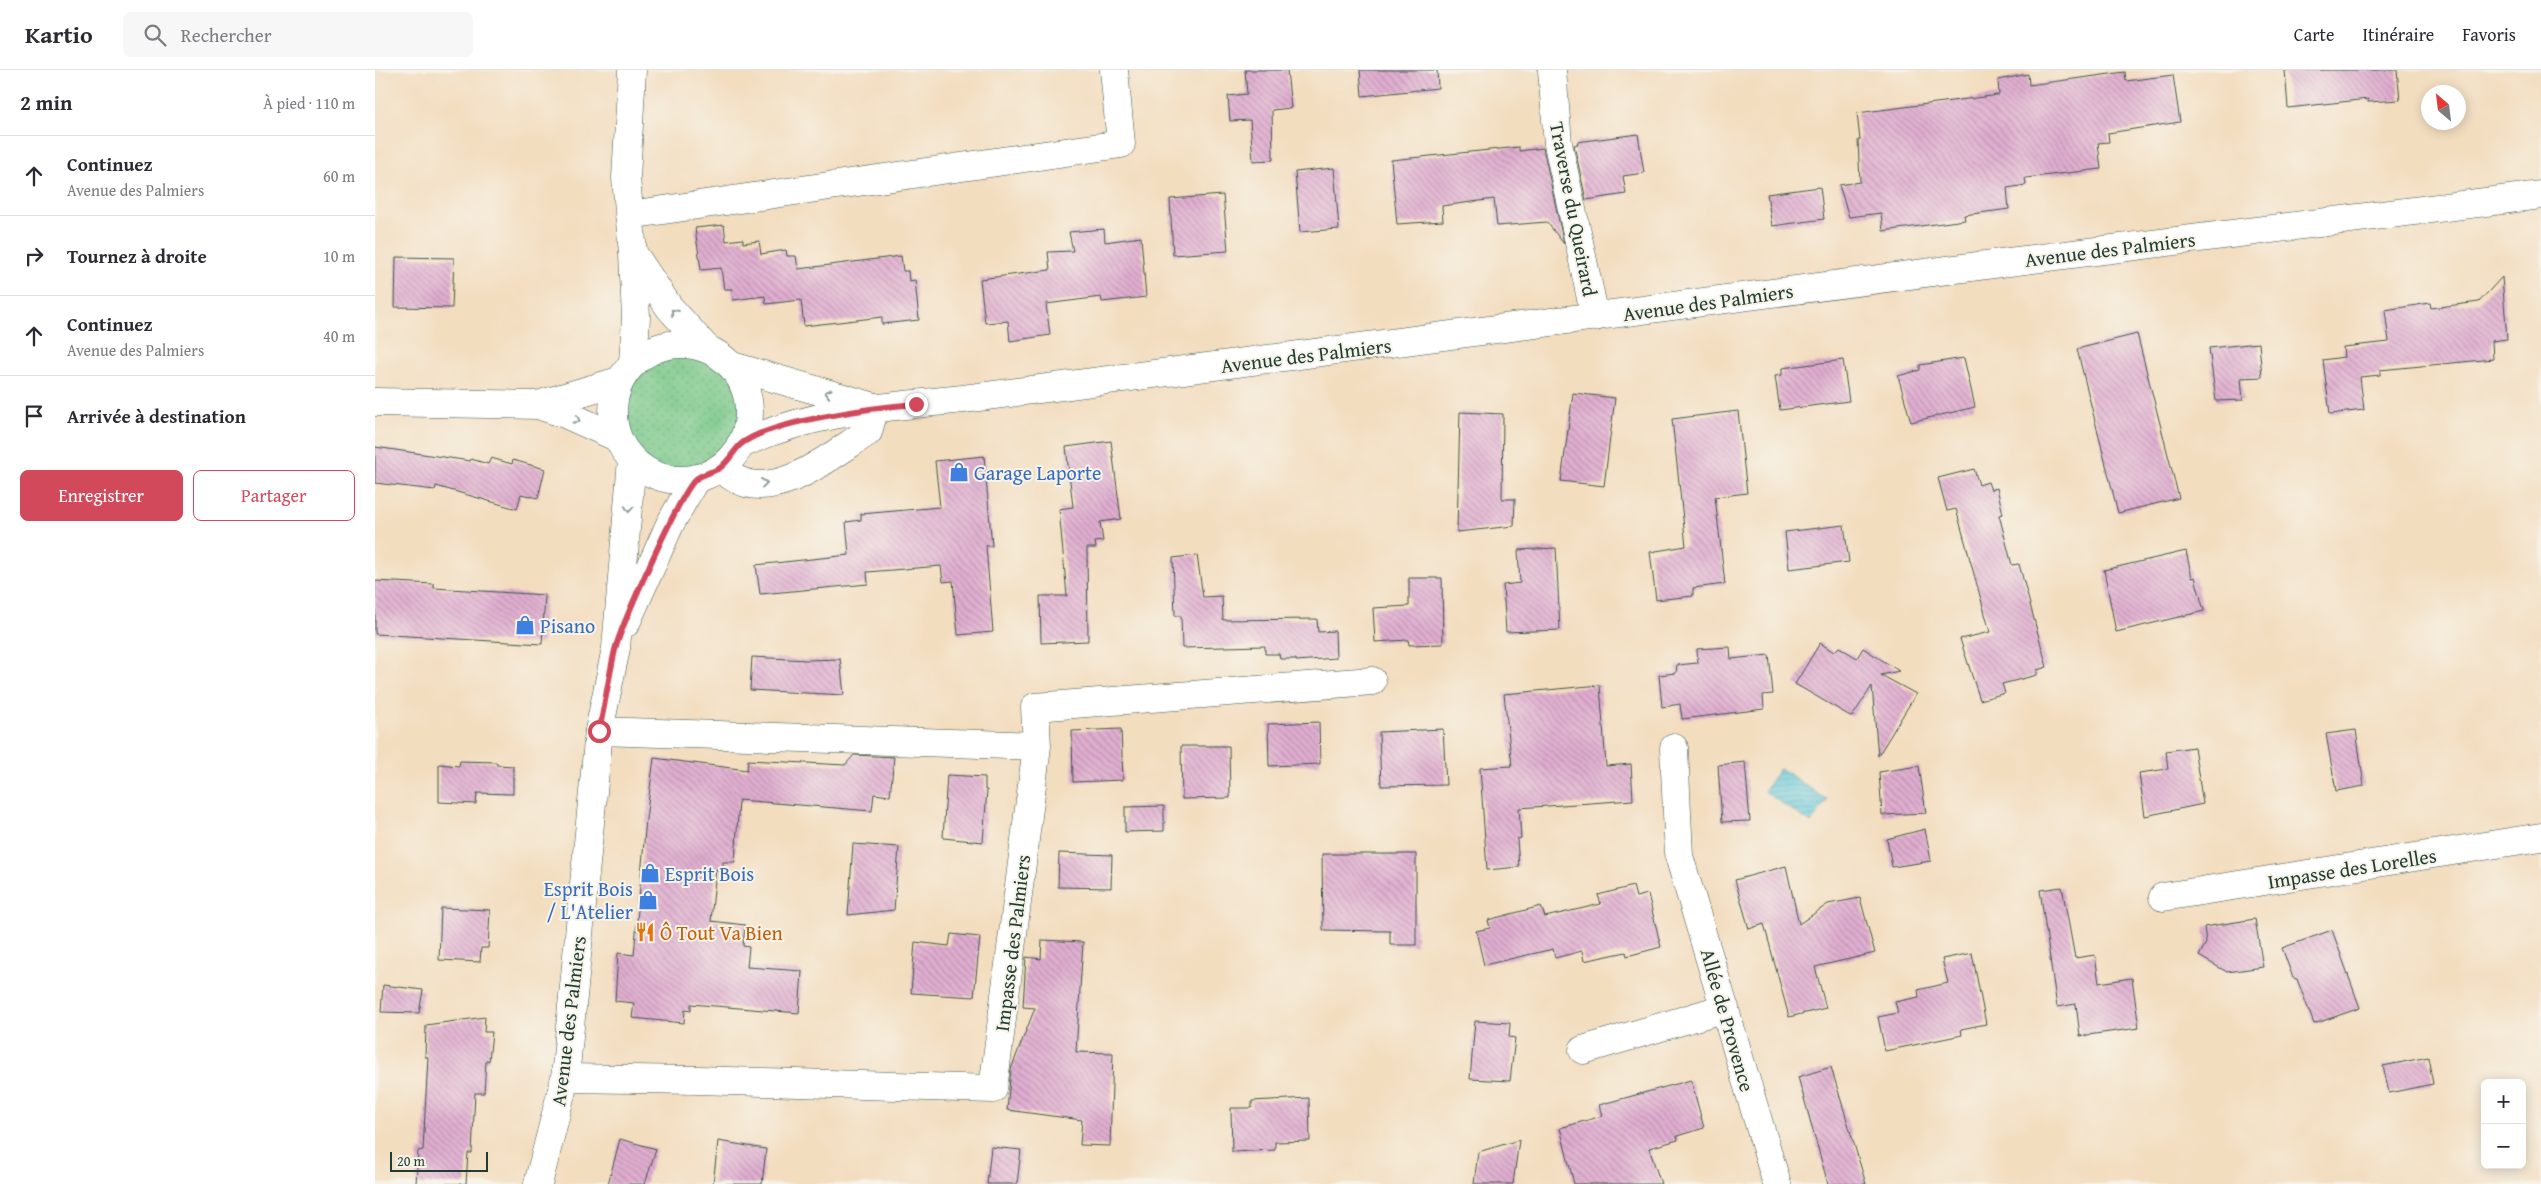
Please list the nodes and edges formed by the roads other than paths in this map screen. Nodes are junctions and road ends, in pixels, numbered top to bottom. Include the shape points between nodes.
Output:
1 (632, 70) edge
2 (1113, 70) edge
3 (1552, 70) edge
4 (2541, 195) edge
5 (629, 215) junction
6 (633, 253) junction
7 (1595, 317) junction
8 (706, 348) junction
9 (732, 366) junction
10 (626, 372) junction
11 (375, 402) edge
12 (538, 405) junction
13 (875, 407) junction
14 (617, 437) junction
15 (740, 445) junction
16 (632, 460) junction
17 (708, 473) junction
18 (616, 648) junction
19 (1372, 681) dead end
20 (599, 731) junction
21 (1037, 746) junction
22 (1673, 748) dead end
23 (2541, 837) edge
24 (2163, 897) dead end
25 (1725, 1008) junction
26 (1583, 1050) dead end
27 (565, 1078) junction
28 (538, 1184) edge
29 (1777, 1184) edge

1 - 5 main road via 626,178
2 - 5 main road via 1121,144
3 - 7 main road, Traverse du Queirard via 1558,144
4 - 7 main road, Avenue des Palmiers
5 - 6 main road
8 -> 6 main road via 669,307
6 - 10 main road via 636,318
7 - 13 main road, Avenue des Palmiers via 963,400
8 - 9 main road
8 - 10 main road via 687,343 668,344 649,350
13 -> 9 main road, Avenue des Palmiers
9 - 15 main road via 744,384 749,404 748,426
10 - 12 main road
10 - 14 main road via 613,399 612,418
11 - 12 main road
12 -> 14 main road
13 - 15 main road, Avenue des Palmiers via 787,426
17 -> 13 main road via 757,484 795,479 868,432
14 - 16 main road
15 - 17 main road via 732,458
16 - 17 main road via 651,474 673,480
16 -> 18 main road, Avenue des Palmiers
17 - 18 main road, Avenue des Palmiers via 670,524
18 - 20 main road, Avenue des Palmiers
19 - 21 main road, Impasse des Palmiers via 1035,707
20 - 21 main road
20 - 27 main road, Avenue des Palmiers
21 - 27 main road, Impasse des Palmiers via 993,1089
22 - 25 main road, Allée de Provence via 1679,856
23 - 24 main road, Impasse des Lorelles
25 - 26 main road
25 - 29 main road, Allée de Provence
27 - 28 main road, Avenue des Palmiers

